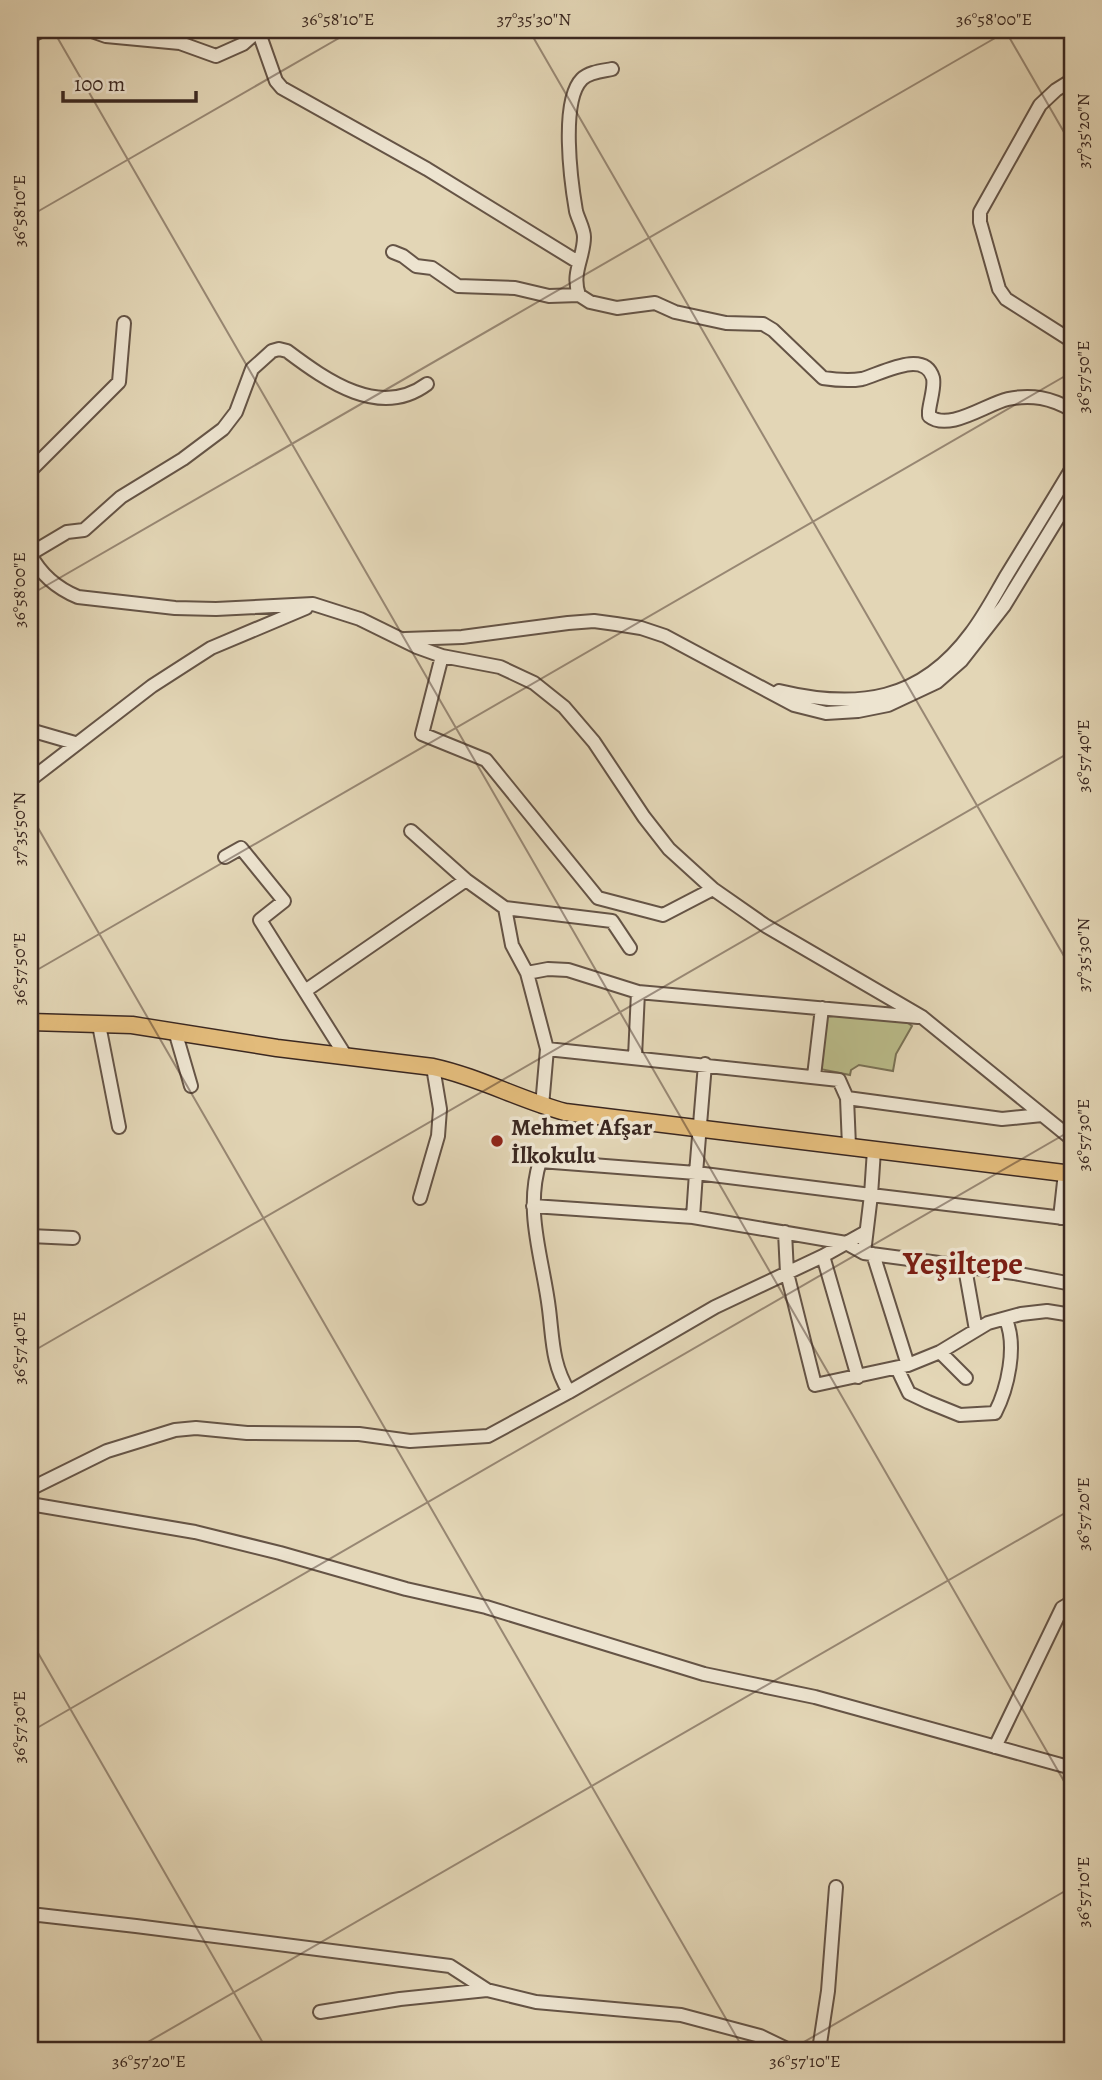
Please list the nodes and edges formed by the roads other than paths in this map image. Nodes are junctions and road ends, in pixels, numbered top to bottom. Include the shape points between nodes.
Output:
1 (43, 30) edge
2 (89, 30) edge
3 (258, 30) edge
4 (30, 36) edge
5 (612, 69) dead end
6 (1072, 80) edge
7 (393, 252) dead end
8 (578, 262) junction
9 (579, 295) junction
10 (124, 323) dead end
11 (1072, 341) edge
12 (427, 384) dead end
13 (1072, 410) edge
14 (1072, 468) edge
15 (30, 471) edge
16 (1072, 495) edge
17 (30, 554) edge
18 (313, 604) junction
19 (404, 639) junction
20 (442, 656) junction
21 (764, 688) junction
22 (30, 730) edge
23 (75, 743) junction
24 (30, 780) edge
25 (411, 831) dead end
26 (225, 857) dead end
27 (466, 880) junction
28 (713, 889) junction
29 (505, 908) junction
30 (630, 948) dead end
31 (527, 973) junction
32 (305, 991) junction
33 (638, 992) junction
34 (822, 1008) junction
35 (922, 1017) junction
36 (30, 1022) edge
37 (99, 1025) junction
38 (175, 1031) junction
39 (547, 1049) junction
40 (345, 1055) junction
41 (635, 1057) junction
42 (705, 1064) junction
43 (433, 1067) junction
44 (814, 1076) junction
45 (191, 1086) dead end
46 (847, 1098) junction
47 (542, 1106) junction
48 (1042, 1115) junction
49 (119, 1127) dead end
50 (698, 1129) junction
51 (1072, 1139) edge
52 (849, 1146) junction
53 (874, 1150) junction
54 (696, 1173) junction
55 (1070, 1173) edge
56 (871, 1195) junction
57 (420, 1198) dead end
58 (533, 1206) junction
59 (693, 1217) junction
60 (1066, 1219) edge
61 (785, 1232) junction
62 (866, 1232) junction
63 (30, 1236) edge
64 (73, 1238) dead end
65 (846, 1243) junction
66 (868, 1254) junction
67 (822, 1255) junction
68 (965, 1268) junction
69 (787, 1273) junction
70 (1072, 1284) edge
71 (1072, 1315) edge
72 (1006, 1320) junction
73 (976, 1330) junction
74 (940, 1352) junction
75 (902, 1367) junction
76 (858, 1377) junction
77 (966, 1378) dead end
78 (569, 1392) junction
79 (30, 1489) edge
80 (30, 1504) edge
81 (1072, 1602) edge
82 (995, 1747) junction
83 (1072, 1768) edge
84 (836, 1887) dead end
85 (30, 1917) edge
86 (487, 1990) junction
87 (320, 2012) dead end
88 (789, 2050) edge
89 (819, 2050) edge

1 - 4 street
2 - 3 street via 180,44 216,56 243,44
3 - 8 street via 282,88 427,169
5 - 8 street via 582,79 571,106 569,160 584,237
6 - 11 street via 1040,105 980,212 999,289 1006,299
7 - 9 street via 416,266 432,268 458,286
8 - 9 street
9 - 13 street via 617,308 655,303 726,323 763,324 823,378 865,378 897,366 921,366 934,380 929,411 934,420 959,418 1008,399 1030,397 1056,401
10 - 15 street via 119,383
12 - 17 street via 399,398 367,397 287,351 272,351 252,369 236,412 223,429 121,497 84,530 67,532
14 - 21 street via 972,632 951,658 931,673 907,688 856,701
16 - 21 street via 1004,606 961,661 937,682 888,705 827,713 794,705
17 - 18 street via 55,585 78,597 202,609
18 - 19 street
18 - 23 street via 211,648
19 - 20 street
19 - 21 street via 462,637 568,622 617,624 665,636
20 - 28 street via 500,667 534,683 564,707 669,849
20 - 28 street via 422,734 486,760 598,898 663,915
22 - 23 street
23 - 24 street
25 - 27 street
26 - 32 street via 241,848 284,901 260,920
27 - 29 street
27 - 32 street
28 - 35 street via 766,926
29 - 30 street via 612,921
29 - 31 street via 512,945
31 - 33 street via 568,970
31 - 39 street
32 - 40 street
33 - 34 street
33 - 41 street
34 - 35 street
34 - 44 street
35 - 48 street
36 - 37 main road
37 - 38 main road
37 - 49 street
38 - 40 main road
38 - 45 street
39 - 41 street
39 - 47 street
40 - 43 main road
41 - 42 street
42 - 44 street
42 - 50 street
43 - 47 main road
43 - 57 street via 440,1109 438,1136
44 - 46 street via 839,1080
46 - 48 street via 1002,1119
46 - 52 street
47 - 50 main road
48 - 51 street
50 - 52 main road
50 - 54 street
52 - 53 main road
53 - 55 main road
53 - 56 street
54 - 56 street
54 - 58 street via 540,1161
54 - 59 street
55 - 60 street
56 - 60 street
56 - 62 street
58 - 59 street
58 - 78 street via 556,1367
59 - 61 street
61 - 65 street
61 - 69 street
62 - 65 street
62 - 66 street
63 - 64 street
65 - 66 street
65 - 67 street
66 - 68 street
66 - 75 street
67 - 69 street
67 - 76 street
68 - 70 street
68 - 73 street
69 - 76 street via 816,1385
69 - 78 street via 715,1307
71 - 72 street via 1047,1311
72 - 73 street
72 - 75 street via 1011,1354 995,1413 960,1415 928,1402 909,1392
73 - 74 street
74 - 75 street
74 - 77 street
75 - 76 street
78 - 79 street via 488,1436 410,1441 359,1434 175,1430 107,1451
80 - 82 street via 256,1547 486,1607 704,1674 815,1697
81 - 82 street via 1062,1608
82 - 83 street
84 - 89 street
85 - 86 street via 450,1966
86 - 87 street
86 - 88 street via 536,2002 681,2015 760,2036

